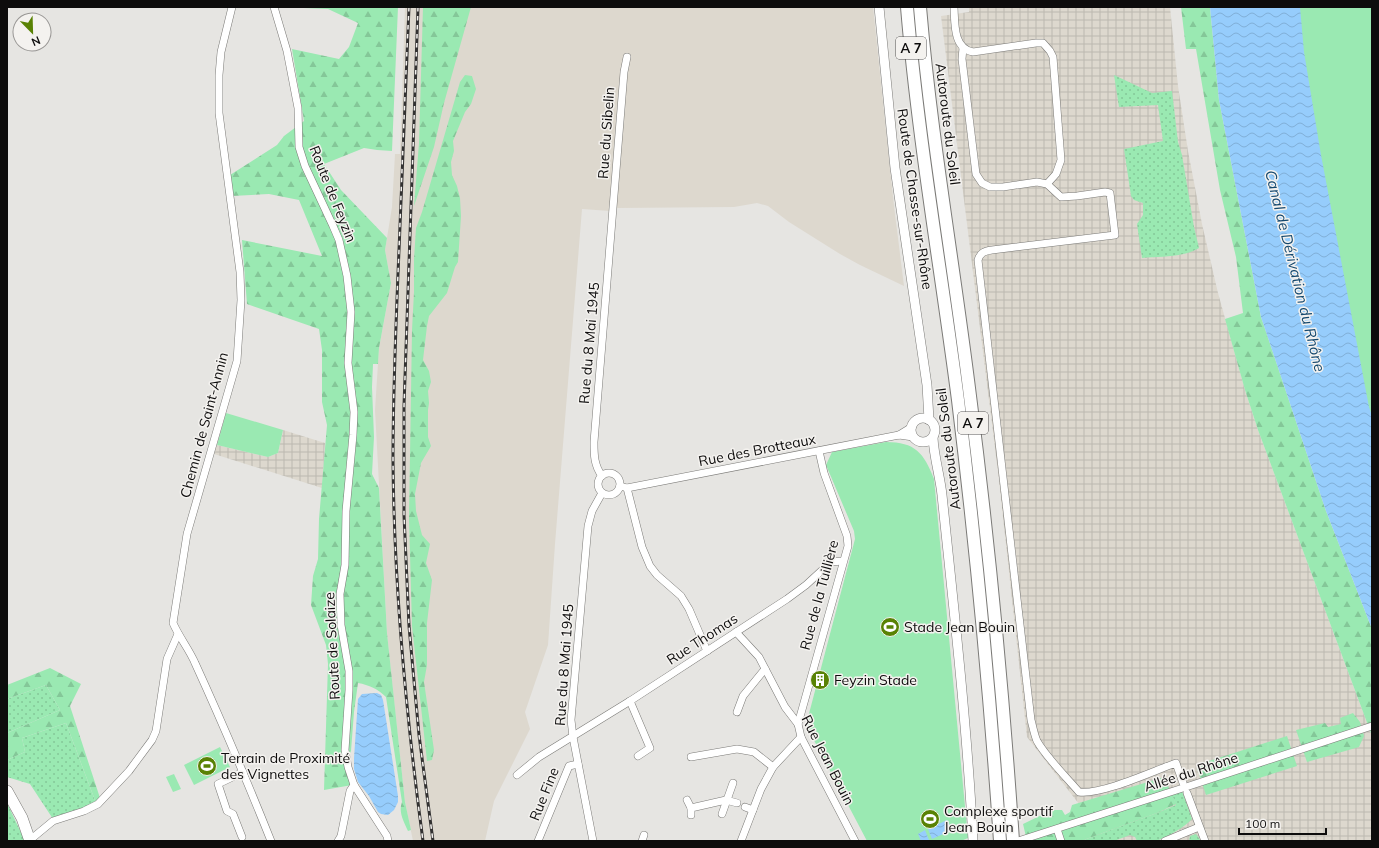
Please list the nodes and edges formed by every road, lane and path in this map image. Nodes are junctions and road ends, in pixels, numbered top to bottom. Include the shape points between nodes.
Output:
1 (232, 7) edge
2 (274, 7) edge
3 (879, 7) edge
4 (907, 7) edge
5 (920, 7) edge
6 (954, 7) edge
7 (963, 48) junction
8 (627, 57) dead end
9 (1047, 184) junction
10 (613, 211) joint
11 (927, 394) junction
12 (920, 419) junction
13 (929, 420) junction
14 (912, 432) junction
15 (933, 438) junction
16 (922, 443) junction
17 (819, 451) junction
18 (937, 465) junction
19 (602, 476) junction
20 (624, 487) junction
21 (602, 493) junction
22 (843, 561) junction
23 (342, 583) joint
24 (736, 632) junction
25 (178, 634) junction
26 (707, 651) junction
27 (765, 669) junction
28 (630, 701) junction
29 (737, 712) dead end
30 (798, 724) junction
31 (1372, 726) edge
32 (573, 737) junction
33 (801, 737) junction
34 (638, 756) dead end
35 (691, 757) dead end
36 (578, 764) junction
37 (773, 767) junction
38 (242, 772) junction
39 (517, 775) dead end
40 (733, 783) dead end
41 (1183, 783) dead end
42 (354, 785) junction
43 (1187, 793) dead end
44 (9, 797) edge
45 (687, 800) dead end
46 (726, 800) junction
47 (737, 803) dead end
48 (745, 806) dead end
49 (753, 810) junction
50 (722, 814) dead end
51 (1199, 827) junction
52 (1056, 829) junction
53 (242, 837) dead end
54 (30, 840) edge
55 (271, 841) edge
56 (338, 841) edge
57 (388, 841) edge
58 (538, 841) edge
59 (593, 841) edge
60 (740, 841) edge
61 (855, 841) edge
62 (972, 841) edge
63 (1000, 841) edge
64 (1012, 841) edge
65 (1018, 841) edge
66 (1061, 841) edge
67 (1165, 841) edge
68 (1205, 841) edge

1 - 25 street, Chemin de Saint-Annin via 221,52 219,75 220,113 240,272 237,361 187,534 173,623
2 - 23 street, Route de Feyzin via 287,52 298,108 299,147 339,240 349,294 351,329 348,363 354,419
3 - 11 main road, Route de Chasse-sur-Rhône via 895,168
4 - 63 highway, Autoroute du Soleil / A 7 via 921,137 972,525
5 - 64 highway, Autoroute du Soleil / A 7 via 935,144 969,387 986,532 1004,721
6 - 7 street via 957,37
7 - 9 street via 962,59 976,174 982,183 990,187 1037,182
7 - 9 street via 973,52 1043,43 1050,51 1053,57 1061,160 1056,174
8 - 10 street, Rue du Sibelin
9 - 41 street via 1061,196 1110,193 1114,235 985,251 978,260 1031,720 1038,742 1079,792 1104,789 1176,763
10 - 19 street, Rue du 8 Mai 1945 via 594,442 596,465
11 - 12 main road, Route de Chasse-sur-Rhône
11 - 13 main road, Route de Chasse-sur-Rhône
12 - 13 main road
12 - 14 main road via 913,424
13 - 15 main road via 935,428
14 - 16 main road via 918,442
14 - 17 street, Rue des Brotteaux
15 - 16 main road
15 - 18 main road
16 - 18 main road
17 - 20 street, Rue des Brotteaux
17 - 22 street, Rue de la Tuillière via 824,473 847,536 848,546
18 - 62 main road via 941,481 961,676
19 - 20 street via 609,473 615,475
19 - 21 street via 598,484
20 - 21 street via 608,496
20 - 26 street via 650,566 681,596
21 - 32 street, Rue du 8 Mai 1945 via 592,511 588,526 571,720
22 - 24 street, Rue Thomas via 830,562 806,585
22 - 30 street, Rue de la Tuillière
23 - 42 street, Route de Solaize via 340,605 349,672 345,750
24 - 26 street, Rue Thomas
24 - 27 street, Rue Jean Bouin via 759,657
25 - 38 street via 193,658
25 - 54 street via 167,659 156,731 152,740 129,771 98,804 53,822
26 - 28 street, Rue Thomas
27 - 29 street via 742,696
27 - 30 street, Rue Jean Bouin via 785,707
28 - 32 street, Rue Thomas
28 - 34 street via 650,748
30 - 33 street, Rue Jean Bouin
31 - 52 street, Allée du Rhône
32 - 36 street, Rue du 8 Mai 1945
32 - 39 street, Rue Thomas via 539,757
33 - 37 street
33 - 61 street, Rue Jean Bouin
35 - 37 street via 737,749 754,752
36 - 58 street, Rue Fine via 569,766
36 - 59 street, Rue du 8 Mai 1945
37 - 49 street
38 - 53 street via 218,784 227,812 233,814
38 - 55 street
40 - 46 street
42 - 56 street via 350,791
42 - 57 street, Route de Solaize
43 - 51 street
44 - 54 main road via 22,818
45 - 46 street via 691,811
46 - 47 street
46 - 50 street
48 - 49 street
49 - 60 street
51 - 67 street
51 - 68 street
52 - 65 street, Allée du Rhône
52 - 66 street

